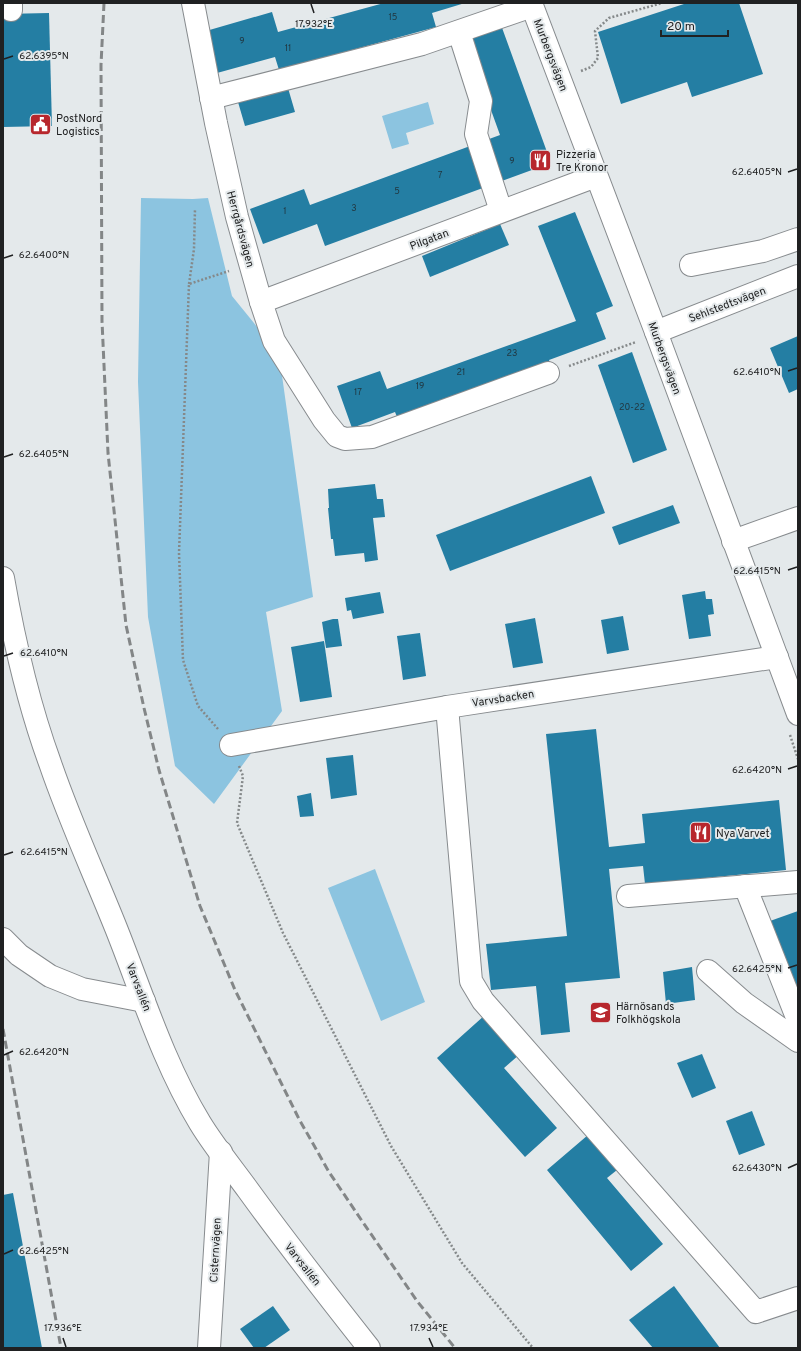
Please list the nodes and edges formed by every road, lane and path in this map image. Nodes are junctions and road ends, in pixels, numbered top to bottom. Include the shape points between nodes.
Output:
1 (193, 3) edge
2 (662, 3) edge
3 (531, 5) edge
4 (459, 32) junction
5 (559, 78) junction
6 (211, 98) junction
7 (596, 176) junction
8 (195, 209) dead end
9 (501, 211) junction
10 (798, 239) edge
11 (250, 264) junction
12 (691, 264) dead end
13 (798, 276) edge
14 (189, 284) junction
15 (261, 302) junction
16 (656, 332) junction
17 (639, 349) dead end
18 (557, 370) joint
19 (798, 518) edge
20 (733, 541) junction
21 (3, 578) edge
22 (777, 657) junction
23 (447, 707) junction
24 (793, 722) edge
25 (231, 745) junction
26 (798, 759) edge
27 (798, 882) edge
28 (745, 886) junction
29 (628, 896) dead end
30 (3, 939) edge
31 (708, 971) dead end
32 (144, 1001) junction
33 (798, 1020) edge
34 (798, 1041) edge
35 (221, 1152) junction
36 (798, 1298) edge
37 (209, 1348) edge
38 (369, 1348) edge
39 (532, 1348) edge

1 - 6 street, Herrgårdsvägen
2 - 5 path via 608,18 595,31 598,58 591,67
3 - 4 street
3 - 5 street, Murbergsvägen
4 - 6 street via 422,44
4 - 9 street via 482,101 476,134
5 - 7 street, Murbergsvägen
6 - 11 street, Herrgårdsvägen
7 - 9 street, Pilgatan
7 - 16 street, Murbergsvägen
8 - 14 path via 194,249
9 - 15 street, Pilgatan
10 - 12 street via 763,251
11 - 14 path
11 - 15 street, Herrgårdsvägen
13 - 16 street, Sehlstedtsvägen
14 - 25 path via 179,553 183,660 198,706
15 - 18 street, Herrgårdsvägen via 274,341 324,420 337,436 344,439 372,438
16 - 20 street, Murbergsvägen
17 - 18 path via 636,342
19 - 20 street
20 - 22 street, Murbergsvägen
21 - 32 street, Varvsallén via 21,670 45,750
22 - 23 street, Varvsbacken
22 - 24 street, Murbergsvägen
23 - 25 street, Varvsbacken
23 - 36 street via 471,981 483,1001 756,1312
24 - 26 path
25 - 39 path via 242,776 237,823 283,933 391,1146 462,1262
27 - 28 street
28 - 29 street
28 - 33 street
30 - 32 street via 19,955 50,976 82,989
31 - 34 street via 744,1003
32 - 35 street, Varvsallén via 179,1085 200,1124
35 - 37 street, Cisternvägen
35 - 38 street, Varvsallén via 293,1252

